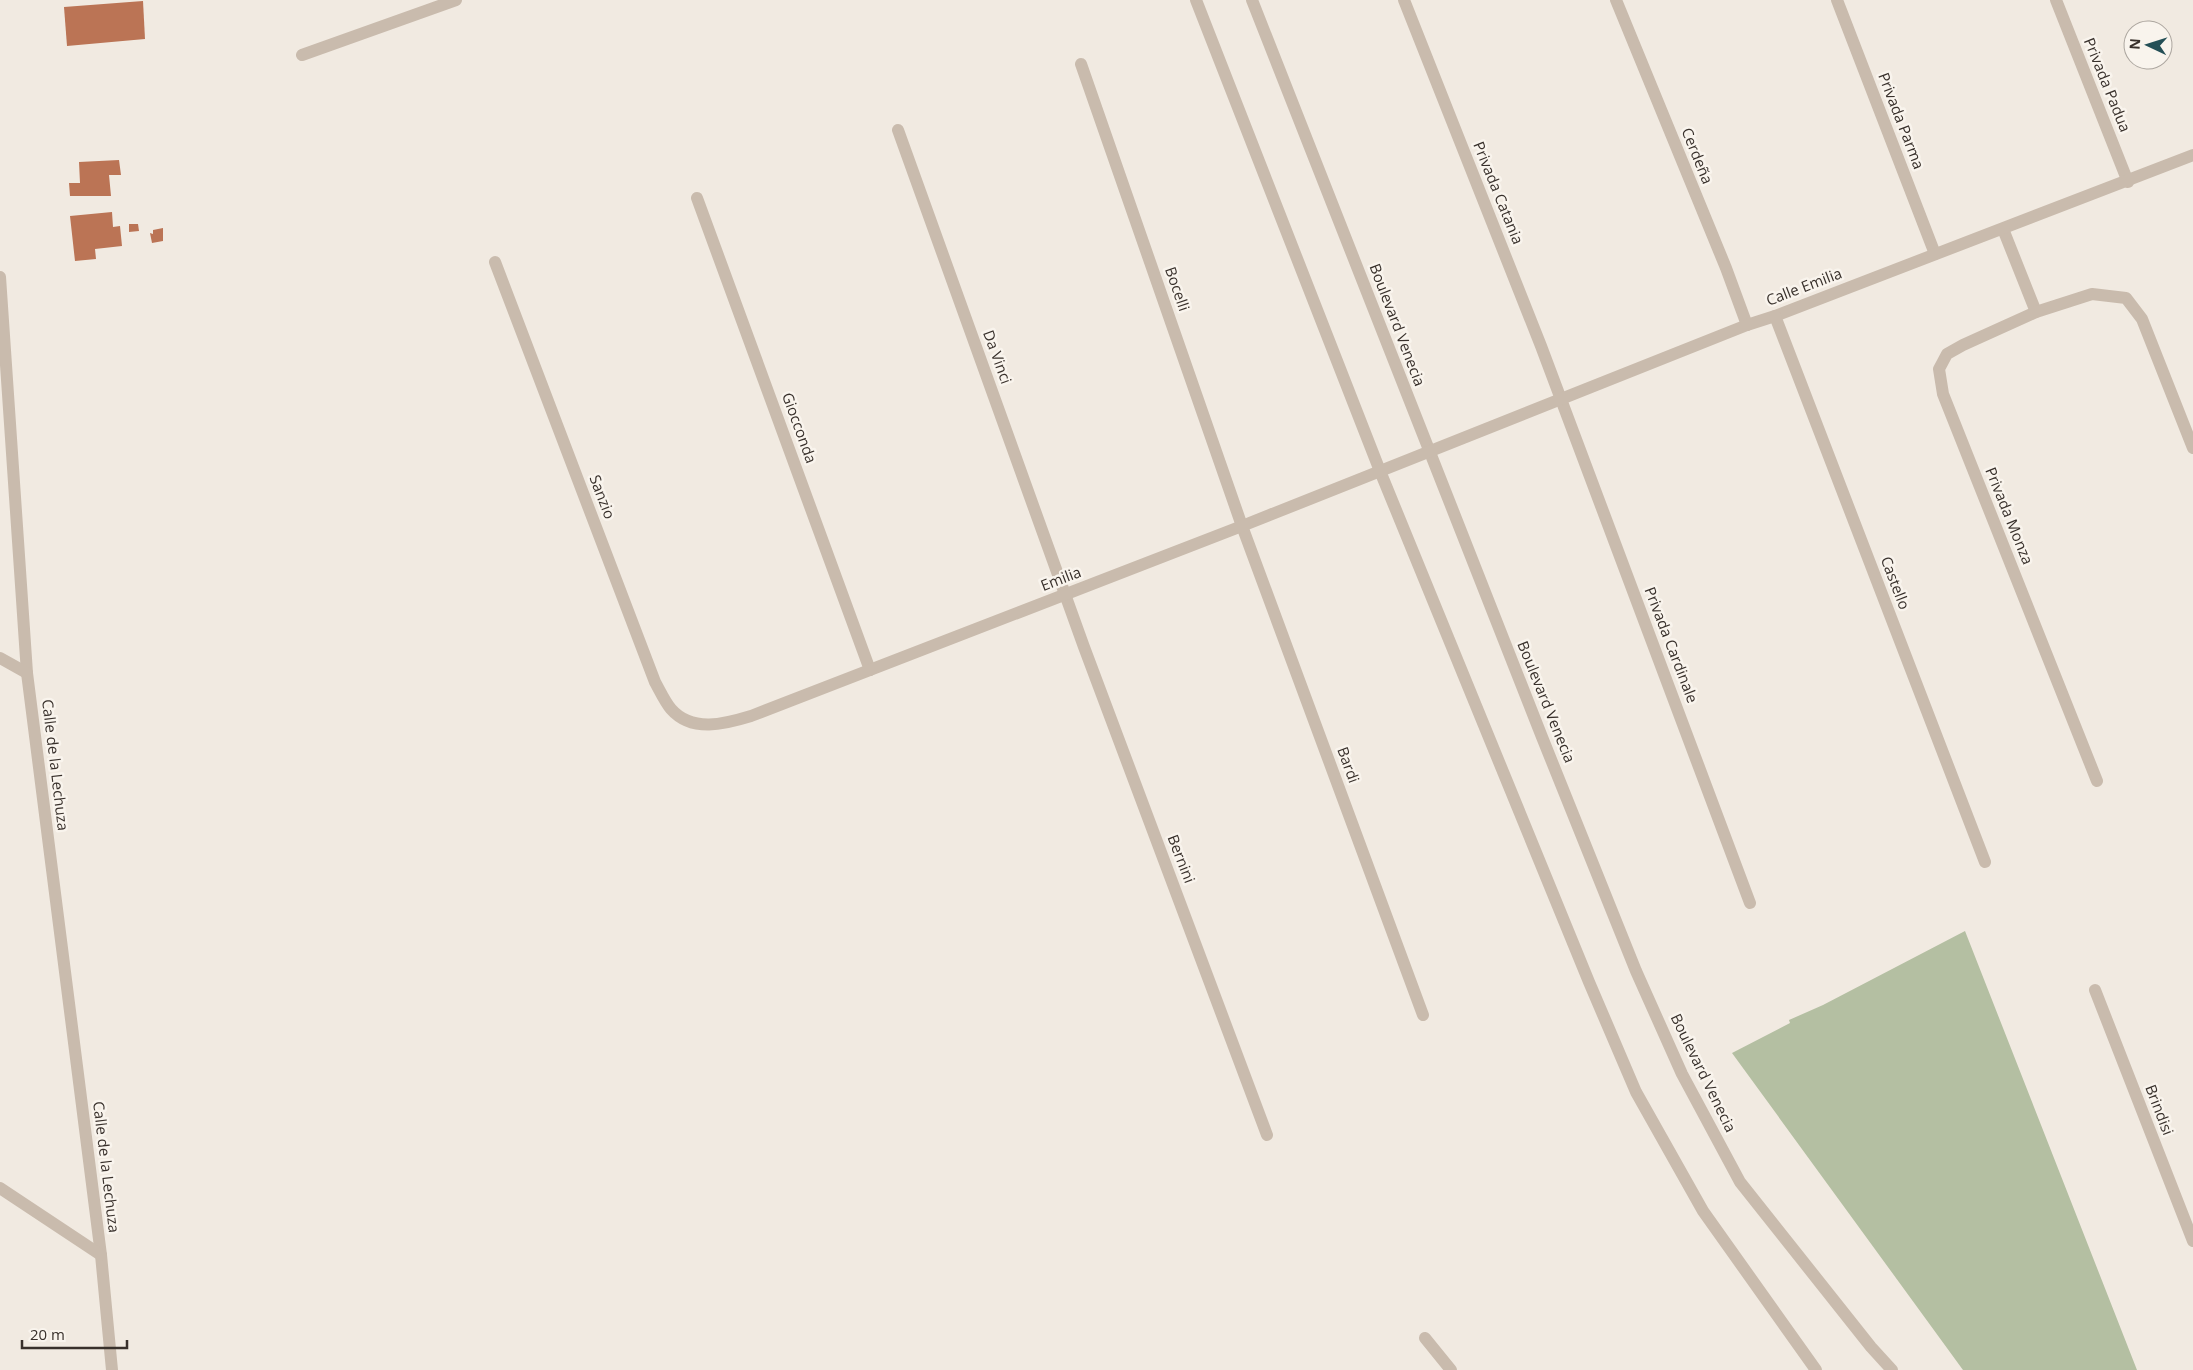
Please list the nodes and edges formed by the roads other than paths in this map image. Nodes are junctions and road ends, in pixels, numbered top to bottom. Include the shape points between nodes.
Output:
1 (1196, 0) edge
2 (1252, 0) edge
3 (1404, 0) edge
4 (1616, 0) edge
5 (1837, 0) edge
6 (2056, 0) edge
7 (451, 1) edge
8 (302, 56) dead end
9 (1081, 64) dead end
10 (898, 130) dead end
11 (2193, 155) edge
12 (2128, 182) junction
13 (697, 198) dead end
14 (2003, 229) junction
15 (1935, 254) junction
16 (495, 262) dead end
17 (0, 277) edge
18 (2036, 312) junction
19 (1775, 316) junction
20 (1747, 325) junction
21 (2, 330) edge
22 (1560, 399) junction
23 (2193, 448) edge
24 (1429, 452) junction
25 (1380, 471) junction
26 (1242, 526) junction
27 (1067, 594) junction
28 (0, 658) edge
29 (870, 670) junction
30 (27, 673) junction
31 (702, 725) joint
32 (2097, 781) dead end
33 (1986, 862) dead end
34 (1750, 903) dead end
35 (2095, 990) dead end
36 (1423, 1015) dead end
37 (1267, 1135) dead end
38 (0, 1188) edge
39 (2193, 1241) edge
40 (101, 1255) junction
41 (1425, 1338) dead end
42 (112, 1370) edge
43 (1451, 1370) edge
44 (1816, 1370) edge
45 (1892, 1370) edge

1 - 25 street
2 - 24 street, Boulevard Venecia
3 - 22 street, Privada Catania
4 - 20 street, Cerdeña
5 - 15 street, Privada Parma
6 - 12 street, Privada Padua
7 - 8 street
9 - 26 street, Bocelli
10 - 27 street, Da Vinci
11 - 12 street, Calle Emilia
12 - 14 street, Calle Emilia
13 - 29 street, Giocconda
14 - 15 street, Calle Emilia
14 - 18 street
15 - 19 street, Calle Emilia
16 - 31 street, Sanzio via 655,682 671,709 683,719
17 - 21 street, Calle de la Lechuza
18 - 23 street, Privada Monza via 2092,294 2126,298 2142,319
18 - 32 street, Privada Monza via 1946,354 1939,369 1942,394
19 - 20 street, Calle Emilia
19 - 33 street, Castello
20 - 22 street, Calle Emilia
21 - 30 street, Calle de la Lechuza
22 - 24 street, Calle Emilia
22 - 34 street, Privada Cardinale
24 - 25 street, Emilia
24 - 45 street, Boulevard Venecia via 1626,944 1682,1074 1740,1182
25 - 26 street, Emilia
25 - 44 street via 1636,1092 1703,1211
26 - 27 street, Emilia
26 - 36 street, Bardi
27 - 29 street, Emilia
27 - 37 street, Bernini
28 - 30 street
29 - 31 street, Emilia via 751,716 729,723
30 - 40 street, Calle de la Lechuza
35 - 39 street, Brindisi
38 - 40 street, Calle de la Lechuza
40 - 42 street, Calle de la Lechuza
41 - 43 street

